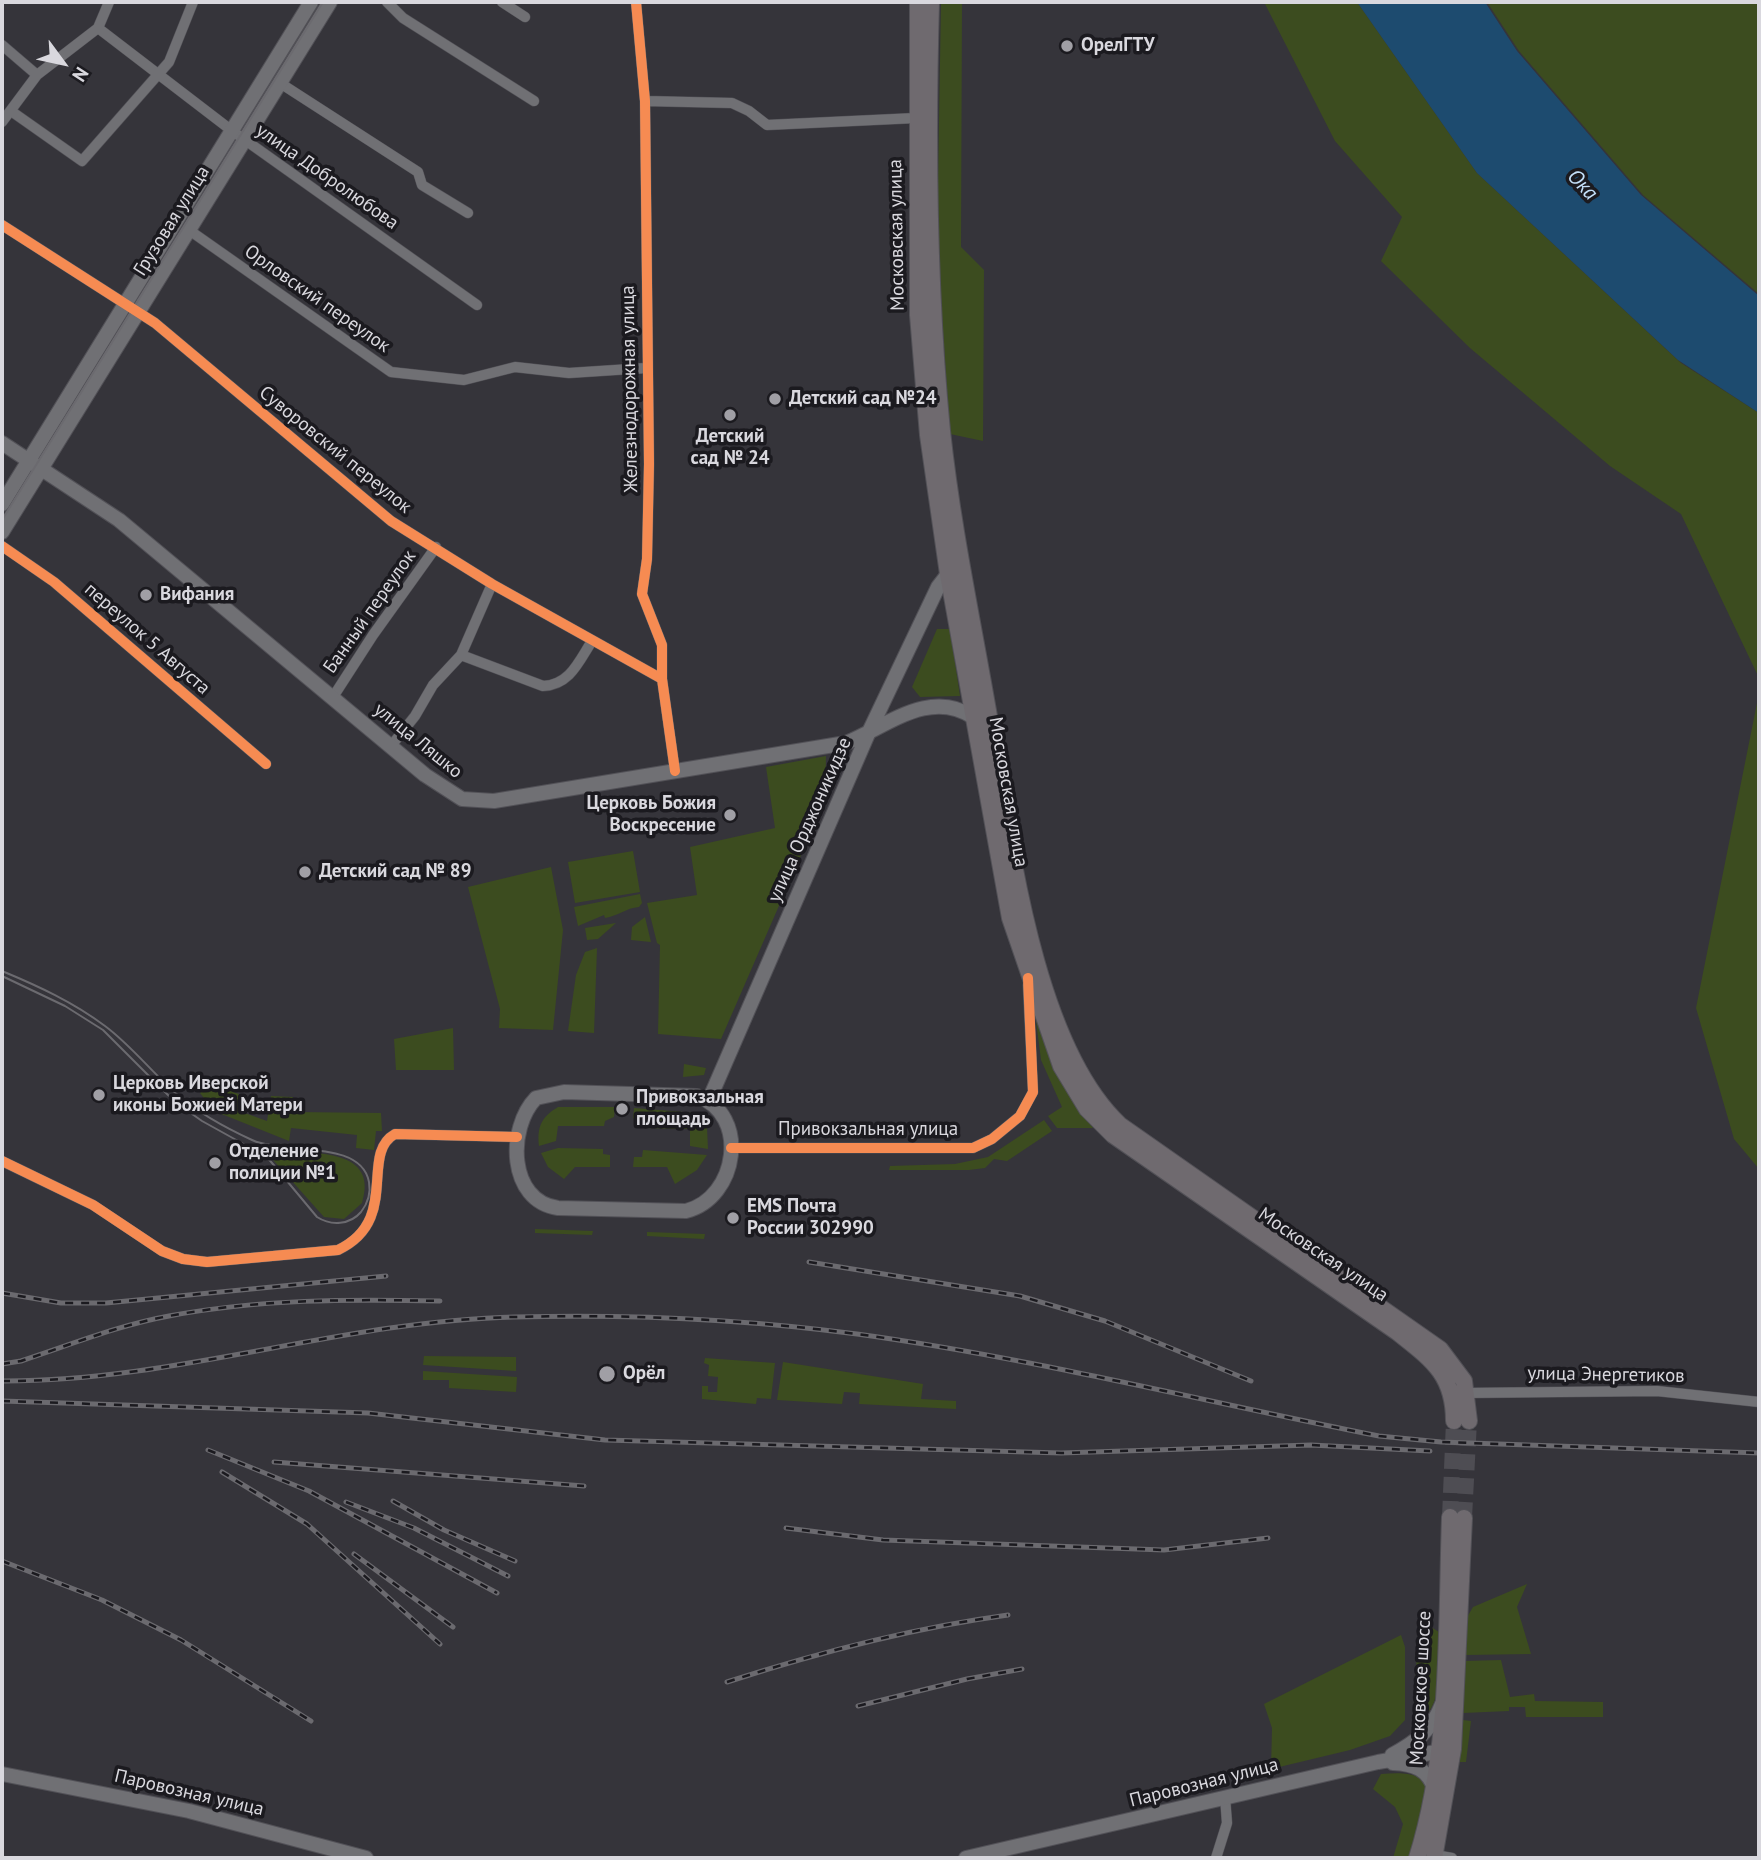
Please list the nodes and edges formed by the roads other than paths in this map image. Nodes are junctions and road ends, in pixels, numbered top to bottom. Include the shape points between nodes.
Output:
1 (109, 2) edge
2 (193, 2) edge
3 (312, 2) edge
4 (330, 2) edge
5 (387, 2) edge
6 (502, 2) edge
7 (636, 2) edge
8 (925, 5) edge
9 (525, 17) dead end
10 (98, 28) junction
11 (2, 45) edge
12 (160, 74) junction
13 (37, 75) junction
14 (280, 83) junction
15 (534, 101) dead end
16 (645, 101) junction
17 (11, 111) junction
18 (916, 118) junction
19 (2, 122) edge
20 (231, 130) junction
21 (244, 140) junction
22 (468, 213) dead end
23 (2, 225) edge
24 (189, 230) junction
25 (125, 302) junction
26 (477, 305) dead end
27 (139, 312) junction
28 (646, 368) junction
29 (2, 443) edge
30 (29, 460) junction
31 (42, 467) junction
32 (2, 504) edge
33 (2, 531) edge
34 (2, 546) edge
35 (436, 547) junction
36 (955, 571) junction
37 (492, 584) junction
38 (592, 641) junction
39 (461, 655) junction
40 (662, 679) junction
41 (333, 697) junction
42 (973, 717) junction
43 (869, 734) junction
44 (391, 746) junction
45 (265, 764) dead end
46 (675, 771) junction
47 (1028, 978) junction
48 (709, 1100) junction
49 (517, 1137) junction
50 (731, 1149) junction
51 (2, 1161) edge
52 (1460, 1394) junction
53 (1759, 1402) edge
54 (1461, 1421) tunnel mouth
55 (1443, 1700) junction
56 (1447, 1750) junction
57 (1378, 1762) junction
58 (2, 1774) edge
59 (1435, 1790) junction
60 (1225, 1797) junction
61 (990, 1856) edge
62 (1435, 1857) edge
63 (366, 1858) edge
64 (965, 1858) edge
65 (1216, 1858) edge
66 (1417, 1858) edge
67 (1452, 1858) edge

1 - 10 street
2 - 12 street via 174,54
3 - 20 main road, Грузовая улица
4 - 14 main road, Грузовая улица
5 - 15 street via 403,18
6 - 9 street
7 - 16 street, Железнодорожная улица
8 - 18 main road, Московская улица
8 - 36 main road, Московская улица via 933,315
10 - 12 street, улица Добролюбова
10 - 13 street
11 - 13 street
12 - 17 street via 82,161
12 - 20 street, улица Добролюбова
13 - 17 street
14 - 21 main road, Грузовая улица
14 - 22 street via 418,172 422,185
16 - 18 street via 732,103 767,125
16 - 28 street, Железнодорожная улица
17 - 19 street
18 - 36 main road, Московская улица via 919,328 928,435
20 - 21 street, улица Добролюбова
20 - 25 main road, Грузовая улица
21 - 24 main road, Грузовая улица
21 - 26 street, улица Добролюбова
23 - 25 street, Суворовский переулок
24 - 27 main road, Грузовая улица
24 - 28 street, Орловский переулок via 391,372 464,380 515,367 569,373
25 - 27 street, Суворовский переулок
25 - 30 main road, Грузовая улица
27 - 31 main road, Грузовая улица
27 - 35 street, Суворовский переулок via 391,521
28 - 40 street, Железнодорожная улица via 649,464 642,594 662,645
29 - 30 main road, улица Ляшко
30 - 31 main road, улица Ляшко
30 - 32 main road, Грузовая улица
31 - 33 main road, Грузовая улица
31 - 41 main road, улица Ляшко via 119,520
34 - 45 street, переулок 5 Августа via 54,582
35 - 37 street, Суворовский переулок
35 - 41 street, Банный переулок
36 - 42 main road, Московская улица
36 - 43 main road, улица Орджоникидзе via 939,587
36 - 52 main road, Московская улица via 1024,914 1066,1046 1085,1084 1120,1125 1440,1349 1459,1371
37 - 38 street, Суворовский переулок
37 - 39 street
38 - 39 street via 573,672 552,686
38 - 40 street, Суворовский переулок
39 - 44 street via 433,684
40 - 46 street, Железнодорожная улица
41 - 44 main road, улица Ляшко
42 - 43 main road, улица Ляшко via 951,708 918,709
42 - 47 main road, Московская улица via 1010,918
43 - 46 main road, улица Ляшко via 846,743
43 - 48 main road, улица Орджоникидзе
44 - 46 main road, улица Ляшко via 439,786 475,801
47 - 50 street, Привокзальная улица via 1033,1092 1020,1116 982,1145
47 - 52 main road, Московская улица via 1060,1066 1099,1123 1397,1332
48 - 49 main road via 697,1096 548,1094 527,1108
48 - 50 main road via 726,1121
49 - 50 main road via 524,1184 535,1199 558,1208 700,1208 722,1184
49 - 51 street via 396,1134 385,1141 379,1153 376,1204 366,1228 348,1245 338,1250 207,1262 162,1251 105,1212
52 - 53 street, улица Энергетиков via 1657,1391
52 - 54 main road
55 - 56 main road, Московское шоссе
55 - 56 main road, Московское шоссе via 1457,1517
55 - 57 main road via 1432,1726 1421,1738
56 - 57 main road, Паровозная улица
56 - 59 main road, Московское шоссе
56 - 62 main road, Московское шоссе
57 - 59 main road via 1418,1767 1432,1779
57 - 60 main road, Паровозная улица
58 - 63 main road, Паровозная улица via 180,1808
59 - 66 main road, Московское шоссе
60 - 61 main road, Паровозная улица
60 - 65 street via 1227,1823
61 - 64 main road, Паровозная улица
62 - 67 street

